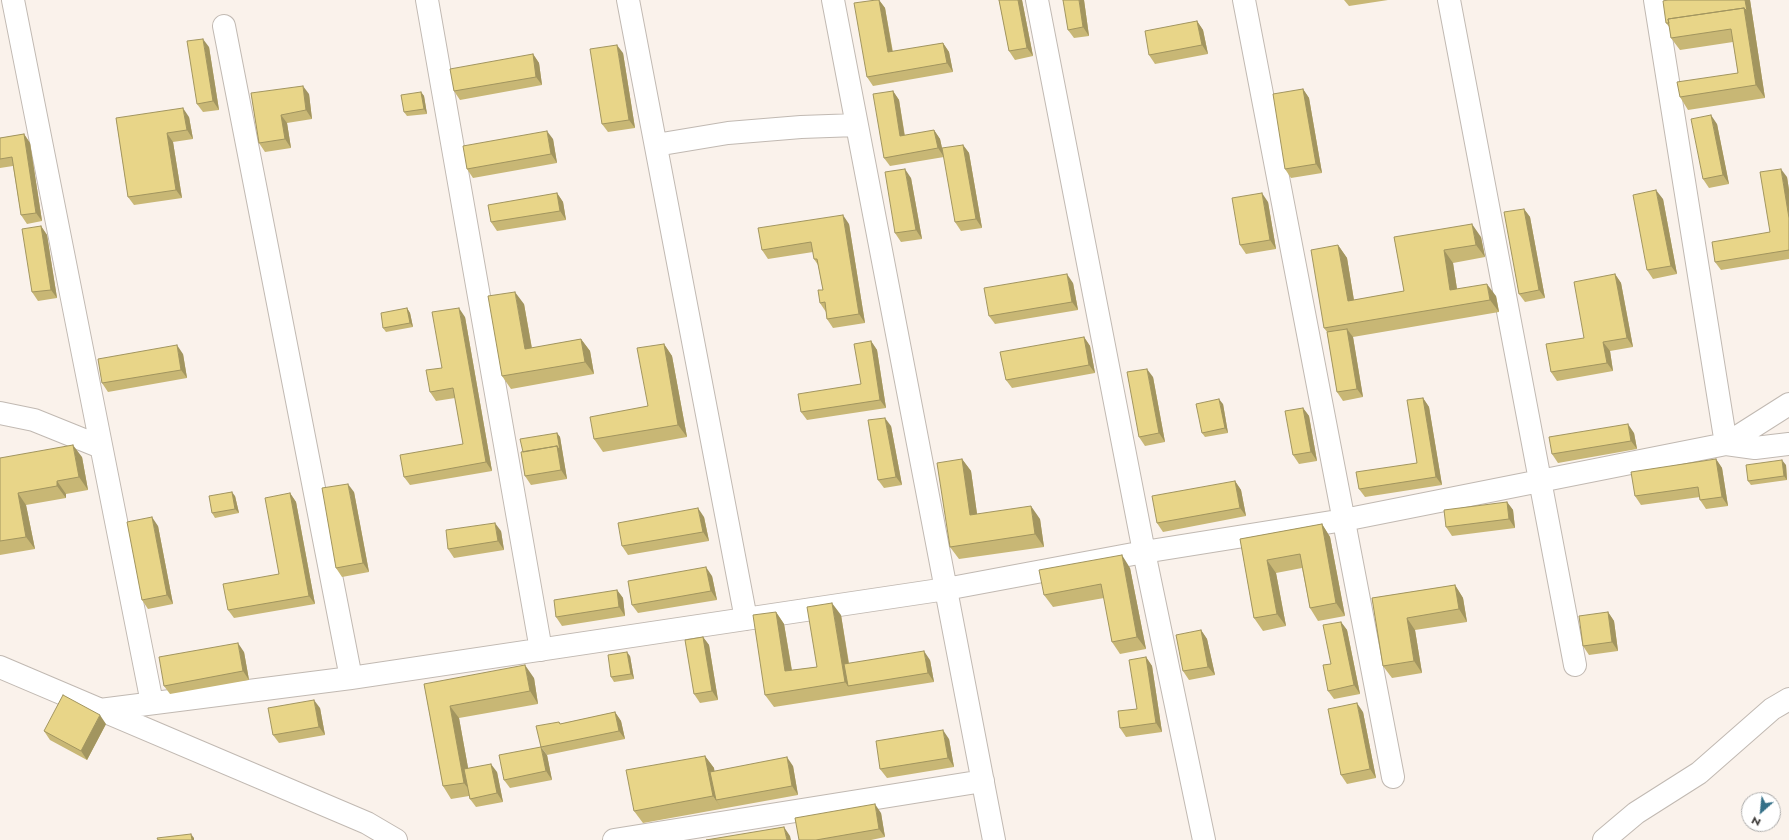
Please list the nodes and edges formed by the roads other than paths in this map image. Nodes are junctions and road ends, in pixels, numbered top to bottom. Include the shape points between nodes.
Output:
1 (13, 0) edge
2 (427, 0) edge
3 (628, 0) edge
4 (833, 0) edge
5 (1037, 0) edge
6 (1244, 0) edge
7 (1449, 0) edge
8 (1655, 0) edge
9 (224, 26) dead end
10 (857, 124) junction
11 (656, 145) junction
12 (1789, 404) edge
13 (0, 413) edge
14 (1726, 444) junction
15 (1789, 444) edge
16 (101, 447) junction
17 (1541, 481) junction
18 (1344, 520) junction
19 (1144, 552) junction
20 (946, 589) junction
21 (746, 619) junction
22 (541, 650) junction
23 (1575, 666) dead end
24 (0, 667) edge
25 (351, 678) junction
26 (1789, 700) edge
27 (152, 703) junction
28 (100, 710) junction
29 (1393, 777) dead end
30 (983, 781) junction
31 (396, 840) edge
32 (614, 840) edge
33 (994, 840) edge
34 (1204, 840) edge
35 (1604, 840) edge

1 - 16 lane
2 - 22 lane
3 - 11 lane
4 - 10 lane
5 - 19 lane
6 - 18 lane
7 - 17 lane
8 - 14 lane
9 - 25 lane
10 - 11 lane via 728,133
10 - 20 lane
11 - 21 lane
12 - 14 lane
13 - 16 lane via 34,420
14 - 15 lane via 1755,448
14 - 17 lane
16 - 27 lane
17 - 18 lane
17 - 23 lane
18 - 19 lane
18 - 29 lane
19 - 20 lane
19 - 34 lane
20 - 21 lane
20 - 30 lane
21 - 22 lane
22 - 25 lane
24 - 28 lane
25 - 27 lane
26 - 35 lane via 1772,709 1699,773 1636,813
27 - 28 lane
28 - 31 lane via 368,823
30 - 32 lane
30 - 33 lane

